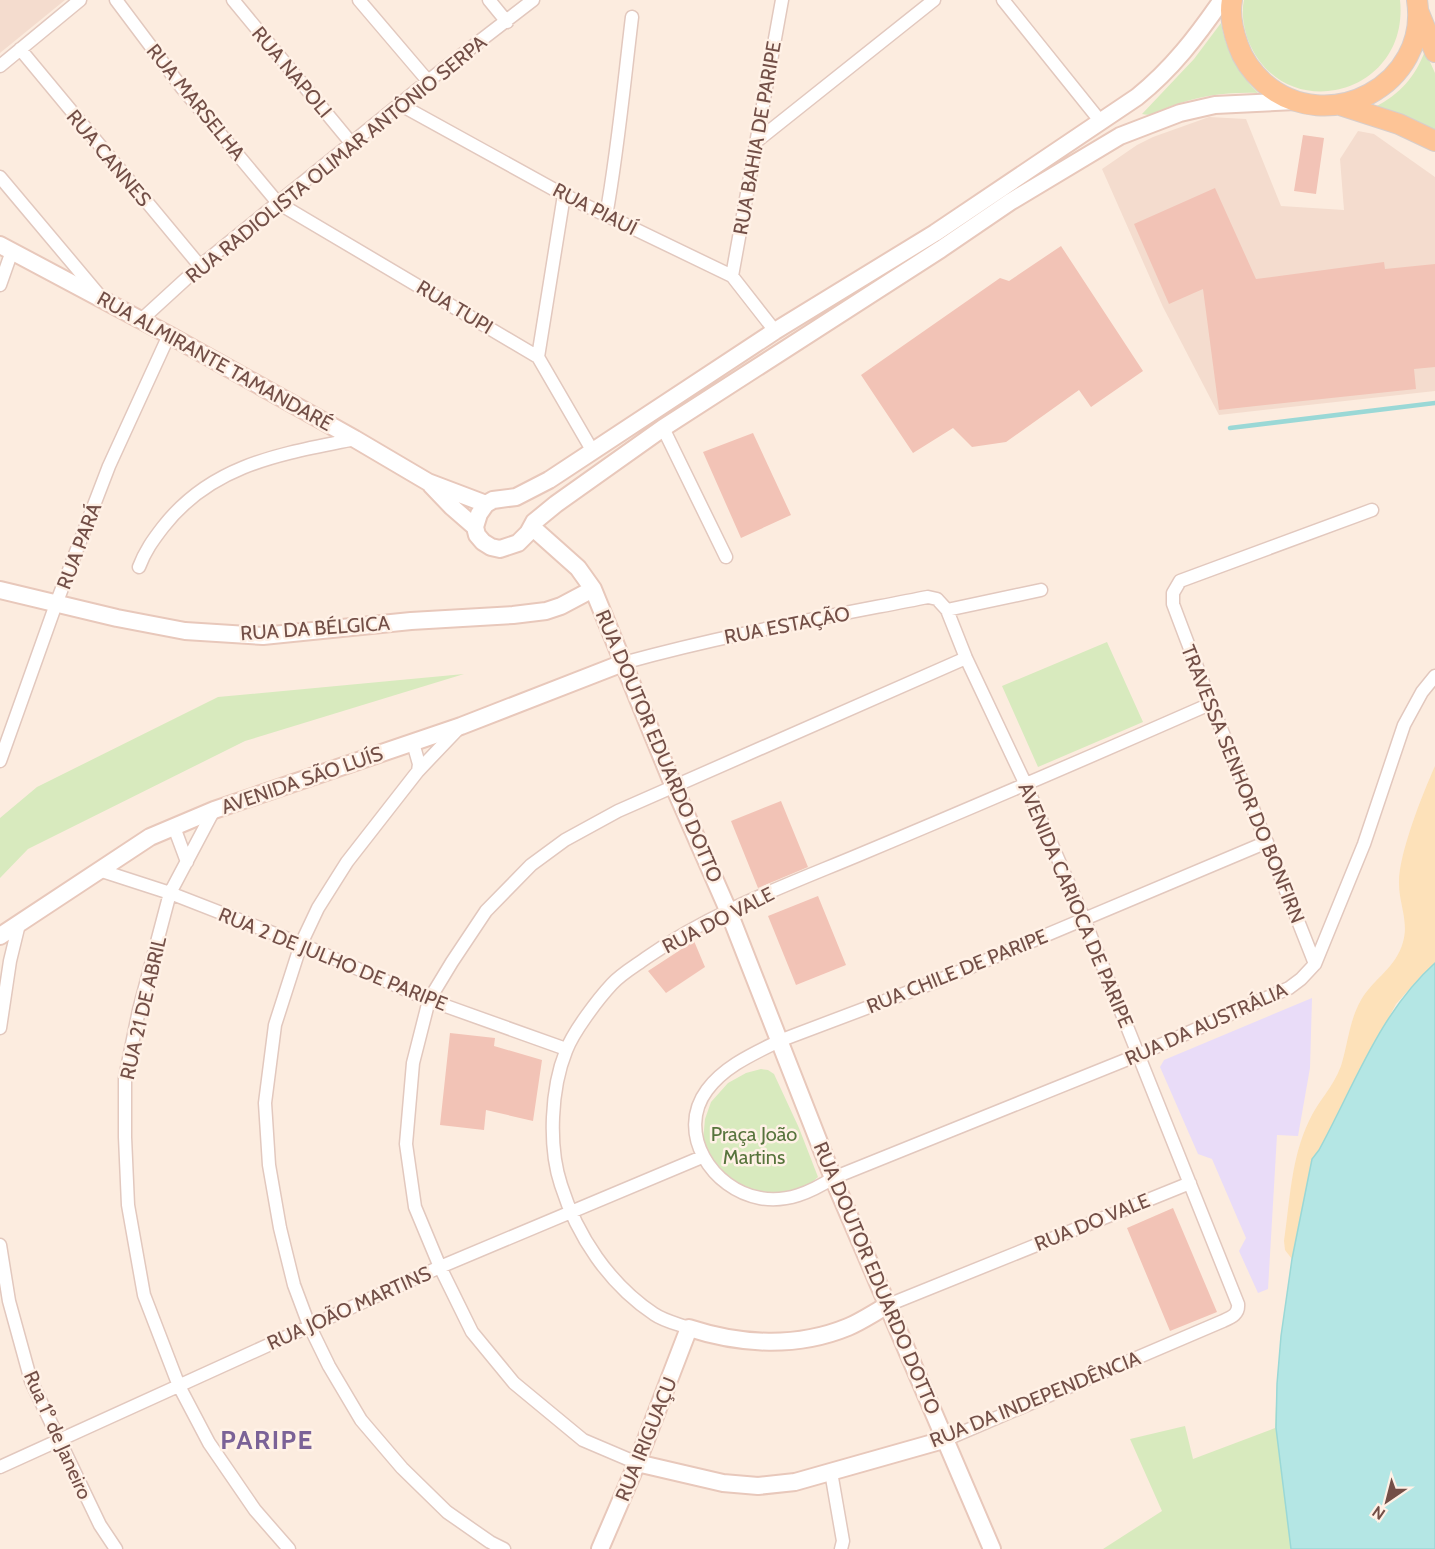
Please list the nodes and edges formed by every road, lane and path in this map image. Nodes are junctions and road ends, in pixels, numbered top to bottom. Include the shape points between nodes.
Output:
1 (80, 0) edge
2 (116, 0) edge
3 (233, 0) edge
4 (359, 0) edge
5 (489, 0) edge
6 (532, 0) edge
7 (782, 0) edge
8 (934, 0) edge
9 (1004, 0) edge
10 (1222, 0) edge
11 (1232, 0) edge
12 (1418, 5) edge
13 (632, 17) dead end
14 (507, 22) junction
15 (20, 49) junction
16 (1435, 52) edge
17 (0, 66) edge
18 (428, 81) junction
19 (1296, 101) junction
20 (399, 104) junction
21 (1340, 105) junction
22 (1101, 122) junction
23 (757, 141) junction
24 (1435, 141) edge
25 (352, 144) junction
26 (0, 177) edge
27 (564, 195) junction
28 (278, 203) junction
29 (606, 216) junction
30 (6, 248) edge
31 (200, 266) junction
32 (732, 276) junction
33 (0, 285) edge
34 (101, 297) junction
35 (141, 320) junction
36 (775, 331) junction
37 (169, 335) junction
38 (538, 357) junction
39 (663, 428) junction
40 (355, 439) junction
41 (592, 450) junction
42 (428, 482) junction
43 (486, 504) junction
44 (1372, 510) dead end
45 (475, 527) junction
46 (532, 527) junction
47 (726, 557) dead end
48 (139, 567) dead end
49 (593, 589) junction
50 (0, 590) edge
51 (1041, 590) dead end
52 (56, 604) junction
53 (947, 610) junction
54 (966, 658) junction
55 (623, 663) junction
56 (1435, 676) edge
57 (1210, 704) junction
58 (461, 726) junction
59 (413, 743) junction
60 (0, 761) edge
61 (418, 771) junction
62 (1026, 785) junction
63 (674, 787) junction
64 (214, 810) junction
65 (174, 827) junction
66 (1267, 842) junction
67 (187, 862) junction
68 (99, 870) junction
69 (170, 893) junction
70 (728, 910) junction
71 (1084, 919) junction
72 (19, 924) junction
73 (0, 936) edge
74 (301, 944) junction
75 (1315, 964) junction
76 (429, 1000) junction
77 (0, 1028) edge
78 (779, 1041) junction
79 (566, 1050) junction
80 (1138, 1055) junction
81 (702, 1157) junction
82 (833, 1178) junction
83 (1190, 1183) junction
84 (570, 1213) junction
85 (0, 1245) edge
86 (440, 1267) junction
87 (1238, 1304) joint
88 (888, 1305) junction
89 (309, 1325) junction
90 (689, 1328) junction
91 (178, 1386) junction
92 (946, 1439) junction
93 (58, 1440) junction
94 (637, 1463) junction
95 (0, 1467) edge
96 (831, 1472) junction
97 (116, 1549) edge
98 (289, 1549) edge
99 (504, 1549) edge
100 (600, 1549) edge
101 (841, 1549) edge
102 (992, 1549) edge

1 - 15 street
2 - 28 street, RUA MARSELHA via 182,88
3 - 25 street, RUA NAPOLI
4 - 18 street
5 - 14 street
6 - 14 street, RUA RADIOLISTA OLIMAR ANTÔNIO SERPA
7 - 23 street, RUA BAHIA DE PARIPE
8 - 23 street
9 - 22 street
10 - 22 main road via 1160,79
11 - 19 main road via 1233,30 1240,53 1260,80
12 - 16 main road
12 - 21 main road via 1414,42 1400,69 1363,98
13 - 29 street via 617,157
14 - 18 street, RUA RADIOLISTA OLIMAR ANTÔNIO SERPA
15 - 17 street
15 - 31 street, RUA CANNES
18 - 20 street, RUA RADIOLISTA OLIMAR ANTÔNIO SERPA
19 - 21 main road
19 - 39 main road, RUA ALMIRANTE TAMANDARÉ via 1215,105 1180,113 1120,136 1010,202
20 - 25 street, RUA RADIOLISTA OLIMAR ANTÔNIO SERPA
20 - 27 street, RUA PIAUÍ
21 - 24 main road via 1399,124
22 - 36 main road via 935,233
23 - 32 street, RUA BAHIA DE PARIPE
25 - 28 street, RUA RADIOLISTA OLIMAR ANTÔNIO SERPA
26 - 34 street
27 - 29 street, RUA PIAUÍ
27 - 38 street
28 - 31 street, RUA RADIOLISTA OLIMAR ANTÔNIO SERPA
28 - 38 street, RUA TUPI
29 - 32 street, RUA PIAUÍ
30 - 33 street
30 - 34 main road, RUA ALMIRANTE TAMANDARÉ
31 - 35 street, RUA RADIOLISTA OLIMAR ANTÔNIO SERPA
32 - 36 street, RUA PIAUÍ
34 - 35 main road, RUA ALMIRANTE TAMANDARÉ
35 - 37 main road, RUA ALMIRANTE TAMANDARÉ
36 - 41 main road
37 - 40 main road, RUA ALMIRANTE TAMANDARÉ
37 - 52 street, RUA PARÁ via 109,466
38 - 41 street, RUA TUPI
39 - 46 main road, RUA ALMIRANTE TAMANDARÉ via 556,504
39 - 47 street
40 - 42 main road, RUA ALMIRANTE TAMANDARÉ
40 - 48 street via 273,457 209,483 175,512 149,546
41 - 43 main road via 516,497
42 - 43 main road, RUA ALMIRANTE TAMANDARÉ
42 - 45 main road, RUA ALMIRANTE TAMANDARÉ
43 - 45 main road
44 - 57 street, TRAVESSA SENHOR DO BONFIRN via 1180,581 1173,593 1173,604
45 - 46 main road, RUA ALMIRANTE TAMANDARÉ via 483,542 500,549 518,543
46 - 49 main road, RUA DOUTOR EDUARDO DOTTO via 578,568
49 - 52 main road, RUA DA BÉLGICA via 546,611 263,636 185,631
49 - 55 main road, RUA DOUTOR EDUARDO DOTTO
50 - 52 main road, RUA DA BÉLGICA
51 - 53 street
52 - 60 street, RUA PARÁ
53 - 54 street, AVENIDA CARIOCA DE PARIPE
53 - 55 street, RUA ESTAÇÃO via 937,599 928,597 693,643
54 - 62 street, AVENIDA CARIOCA DE PARIPE
54 - 63 street, RUA DA INDEPENDÊNCIA
55 - 58 main road, AVENIDA SÃO LUÍS
55 - 63 main road, RUA DOUTOR EDUARDO DOTTO
56 - 75 street, RUA DA AUSTRÁLIA via 1404,725 1364,844
57 - 62 street, RUA DO VALE
57 - 66 street, TRAVESSA SENHOR DO BONFIRN
58 - 59 main road, AVENIDA SÃO LUÍS
58 - 61 street
59 - 61 street
59 - 64 main road, AVENIDA SÃO LUÍS
61 - 74 street via 347,862
62 - 70 street, RUA DO VALE
62 - 71 street, AVENIDA CARIOCA DE PARIPE
63 - 70 main road, RUA DOUTOR EDUARDO DOTTO
63 - 76 street, RUA DA INDEPENDÊNCIA via 618,811 565,840 531,865 486,911
64 - 65 main road, AVENIDA SÃO LUÍS
64 - 67 street, RUA 21 DE ABRIL
65 - 67 street
65 - 68 main road, AVENIDA SÃO LUÍS via 150,837
66 - 71 street, RUA CHILE DE PARIPE
66 - 75 street, TRAVESSA SENHOR DO BONFIRN
67 - 69 street, RUA 21 DE ABRIL
68 - 69 street, RUA 2 DE JULHO DE PARIPE
68 - 72 main road, AVENIDA SÃO LUÍS
69 - 74 street, RUA 2 DE JULHO DE PARIPE
69 - 91 street, RUA 21 DE ABRIL via 125,1078 125,1137 129,1204 144,1295
70 - 78 main road, RUA DOUTOR EDUARDO DOTTO
70 - 79 street, RUA DO VALE via 679,935 613,982
71 - 78 street, RUA CHILE DE PARIPE via 935,982
71 - 80 street, AVENIDA CARIOCA DE PARIPE
72 - 73 main road, AVENIDA SÃO LUÍS
72 - 77 street
74 - 76 street, RUA 2 DE JULHO DE PARIPE
74 - 89 street via 275,1025 265,1103 269,1165 280,1228
75 - 80 street, RUA DA AUSTRÁLIA via 1289,988
76 - 79 street, RUA 2 DE JULHO DE PARIPE
76 - 86 street, RUA DA INDEPENDÊNCIA via 412,1064 406,1144 415,1207
78 - 81 street via 724,1072 706,1091 696,1126
78 - 82 main road, RUA DOUTOR EDUARDO DOTTO
79 - 84 street, RUA DO VALE via 552,1129 558,1176
80 - 82 street, RUA DA AUSTRÁLIA
80 - 83 street, AVENIDA CARIOCA DE PARIPE
81 - 82 street via 720,1178 759,1198 800,1195
81 - 84 street, RUA JOÃO MARTINS
82 - 88 main road, RUA DOUTOR EDUARDO DOTTO
83 - 87 street, AVENIDA CARIOCA DE PARIPE
83 - 88 street, RUA DO VALE
84 - 86 street, RUA JOÃO MARTINS
84 - 90 street, RUA DO VALE via 594,1254 629,1295 657,1316
85 - 93 street, Rua 1º de Janeiro via 9,1302 31,1381
86 - 89 street, RUA JOÃO MARTINS
86 - 94 street, RUA DA INDEPENDÊNCIA via 472,1332 514,1383 584,1440
87 - 92 street, RUA DA INDEPENDÊNCIA via 1233,1316
88 - 90 main road, RUA DO VALE via 850,1327 780,1343 734,1340
88 - 92 main road, RUA DOUTOR EDUARDO DOTTO
89 - 91 street, RUA JOÃO MARTINS
89 - 99 street via 361,1420 402,1468 447,1512
90 - 94 main road, RUA IRIGUAÇU
91 - 93 street, RUA JOÃO MARTINS
91 - 98 street, RUA 21 DE ABRIL via 216,1453 255,1510
92 - 96 main road, RUA DA INDEPENDÊNCIA
92 - 102 main road, RUA DOUTOR EDUARDO DOTTO
93 - 95 street, RUA JOÃO MARTINS
93 - 97 street, Rua 1º de Janeiro
94 - 96 main road, RUA DA INDEPENDÊNCIA via 723,1483 758,1486 795,1482
94 - 100 main road, RUA IRIGUAÇU
96 - 101 street via 843,1541

